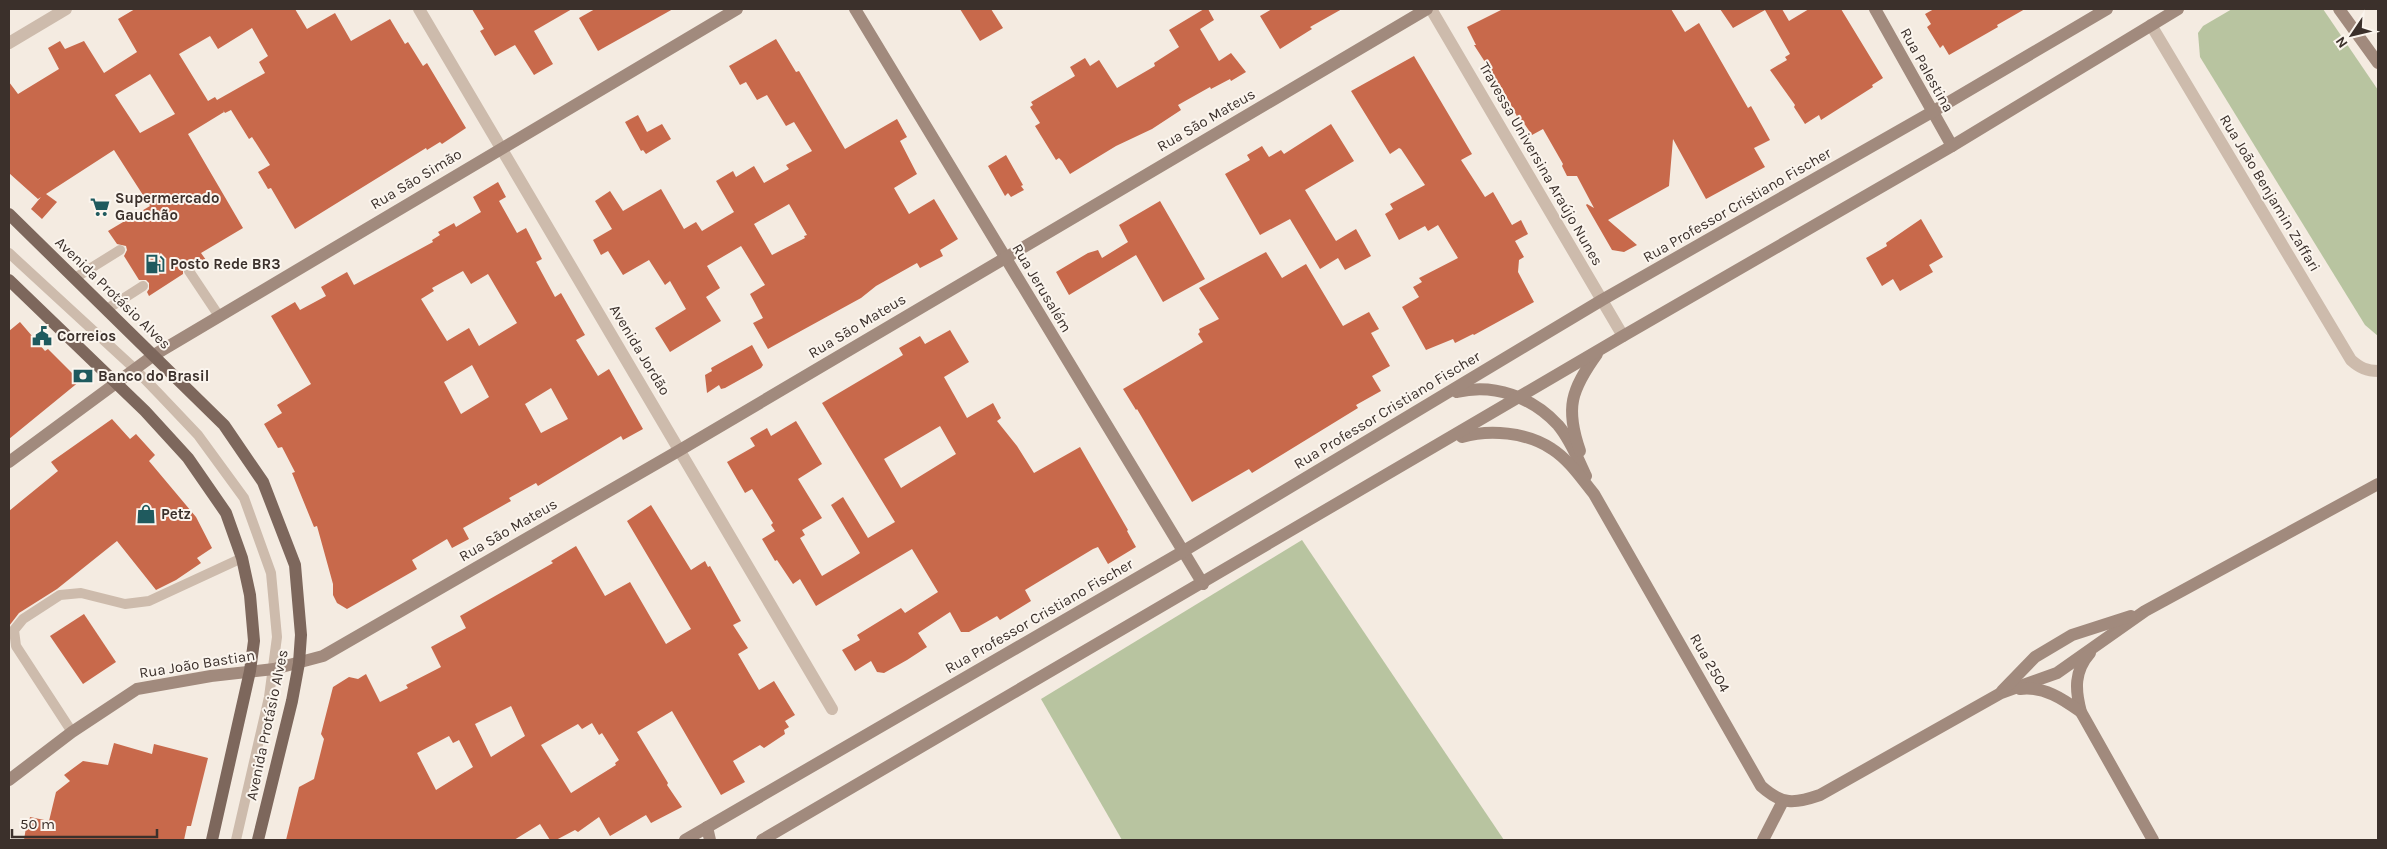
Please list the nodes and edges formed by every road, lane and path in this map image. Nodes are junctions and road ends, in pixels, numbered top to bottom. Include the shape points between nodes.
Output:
1 (66, 9) edge
2 (419, 9) edge
3 (737, 9) edge
4 (854, 9) edge
5 (1427, 9) edge
6 (1431, 9) edge
7 (1875, 9) edge
8 (2107, 9) edge
9 (2178, 9) edge
10 (2339, 9) edge
11 (2151, 25) junction
12 (9, 43) edge
13 (2378, 63) edge
14 (1932, 112) junction
15 (1952, 146) junction
16 (500, 147) junction
17 (9, 215) edge
18 (120, 250) dead end
19 (9, 252) edge
20 (1004, 257) junction
21 (189, 271) dead end
22 (75, 278) junction
23 (9, 280) edge
24 (143, 286) dead end
25 (1602, 300) junction
26 (107, 309) junction
27 (219, 316) junction
28 (1623, 336) junction
29 (1599, 350) junction
30 (154, 355) junction
31 (135, 369) junction
32 (2373, 371) edge
33 (116, 384) junction
34 (1442, 396) junction
35 (1520, 398) junction
36 (1446, 442) junction
37 (680, 450) junction
38 (9, 462) edge
39 (2376, 483) edge
40 (1594, 494) junction
41 (1182, 552) junction
42 (242, 558) junction
43 (1203, 584) junction
44 (2145, 611) junction
45 (2096, 646) junction
46 (299, 663) junction
47 (274, 669) junction
48 (250, 671) junction
49 (2001, 693) junction
50 (832, 709) dead end
51 (2081, 712) junction
52 (72, 732) junction
53 (9, 780) edge
54 (1783, 800) junction
55 (707, 827) junction
56 (212, 840) edge
57 (236, 840) edge
58 (258, 840) edge
59 (686, 840) edge
60 (710, 840) edge
61 (762, 840) edge
62 (1763, 840) edge
63 (2152, 840) edge

1 - 12 street
2 - 16 street, Avenida Jordão
3 - 16 main road, Rua São Simão
4 - 20 main road, Rua Jerusalém
5 - 20 main road, Rua São Mateus
6 - 25 street, Travessa Universina Araújo Nunes
7 - 14 main road, Rua Palestina
8 - 14 main road, Rua Professor Cristiano Fischer
9 - 11 main road
10 - 13 main road
11 - 15 main road
11 - 32 street, Rua João Benjamin Zaffari via 2351,360 2359,367
14 - 15 main road, Rua Palestina
14 - 25 main road, Rua Professor Cristiano Fischer
15 - 28 main road
16 - 27 main road, Rua São Simão
16 - 37 street, Avenida Jordão
17 - 22 main road, Avenida Protásio Alves
18 - 22 lane
19 - 31 lane
20 - 37 main road, Rua São Mateus
20 - 41 main road, Rua Jerusalém
21 - 27 lane
22 - 26 main road, Avenida Protásio Alves
23 - 33 main road, Avenida Protásio Alves
24 - 26 lane
25 - 28 street, Travessa Universina Araújo Nunes
25 - 34 main road, Rua Professor Cristiano Fischer
26 - 30 main road, Avenida Protásio Alves
27 - 30 main road, Rua São Simão
28 - 29 main road
29 - 35 main road
29 - 40 main road, Rua 2504 via 1580,378 1572,400 1571,418
30 - 31 main road, Rua São Simão
30 - 46 main road, Avenida Protásio Alves via 224,425 263,482 295,565 301,635
31 - 33 main road, Rua São Simão
31 - 47 lane via 198,435 244,498 271,574 277,637
33 - 38 main road, Rua São Simão
33 - 42 main road, Avenida Protásio Alves via 188,458 226,513
34 - 35 main road via 1472,388 1496,390
34 - 41 main road, Rua Professor Cristiano Fischer
35 - 36 main road
35 - 40 main road via 1544,412 1559,426
36 - 40 main road, Rua 2504 via 1476,433 1504,433 1534,439 1552,448
36 - 43 main road
37 - 46 main road, Rua São Mateus via 323,656
37 - 50 street, Avenida Jordão
39 - 44 main road
40 - 54 main road, Rua 2504 via 1761,786 1772,796
41 - 43 main road, Rua Jerusalém
41 - 55 main road, Rua Professor Cristiano Fischer
42 - 48 main road, Avenida Protásio Alves via 250,595 254,641
42 - 52 lane via 149,601 126,604 81,593 60,596 23,619 14,630 16,646
43 - 61 main road
44 - 45 main road
44 - 49 main road via 2072,635 2035,657
45 - 49 main road via 2057,673
45 - 51 main road via 2084,659 2078,676 2076,691
46 - 47 main road, Rua João Bastian
46 - 58 main road, Avenida Protásio Alves
47 - 48 main road, Rua João Bastian
47 - 57 lane
48 - 52 main road, Rua João Bastian via 137,689
48 - 56 main road, Avenida Protásio Alves
49 - 51 main road via 2023,689 2045,691
49 - 54 main road via 1820,795 1800,802
51 - 63 main road
52 - 53 main road, Rua João Bastian
54 - 62 main road
55 - 59 main road, Rua Professor Cristiano Fischer
55 - 60 main road

